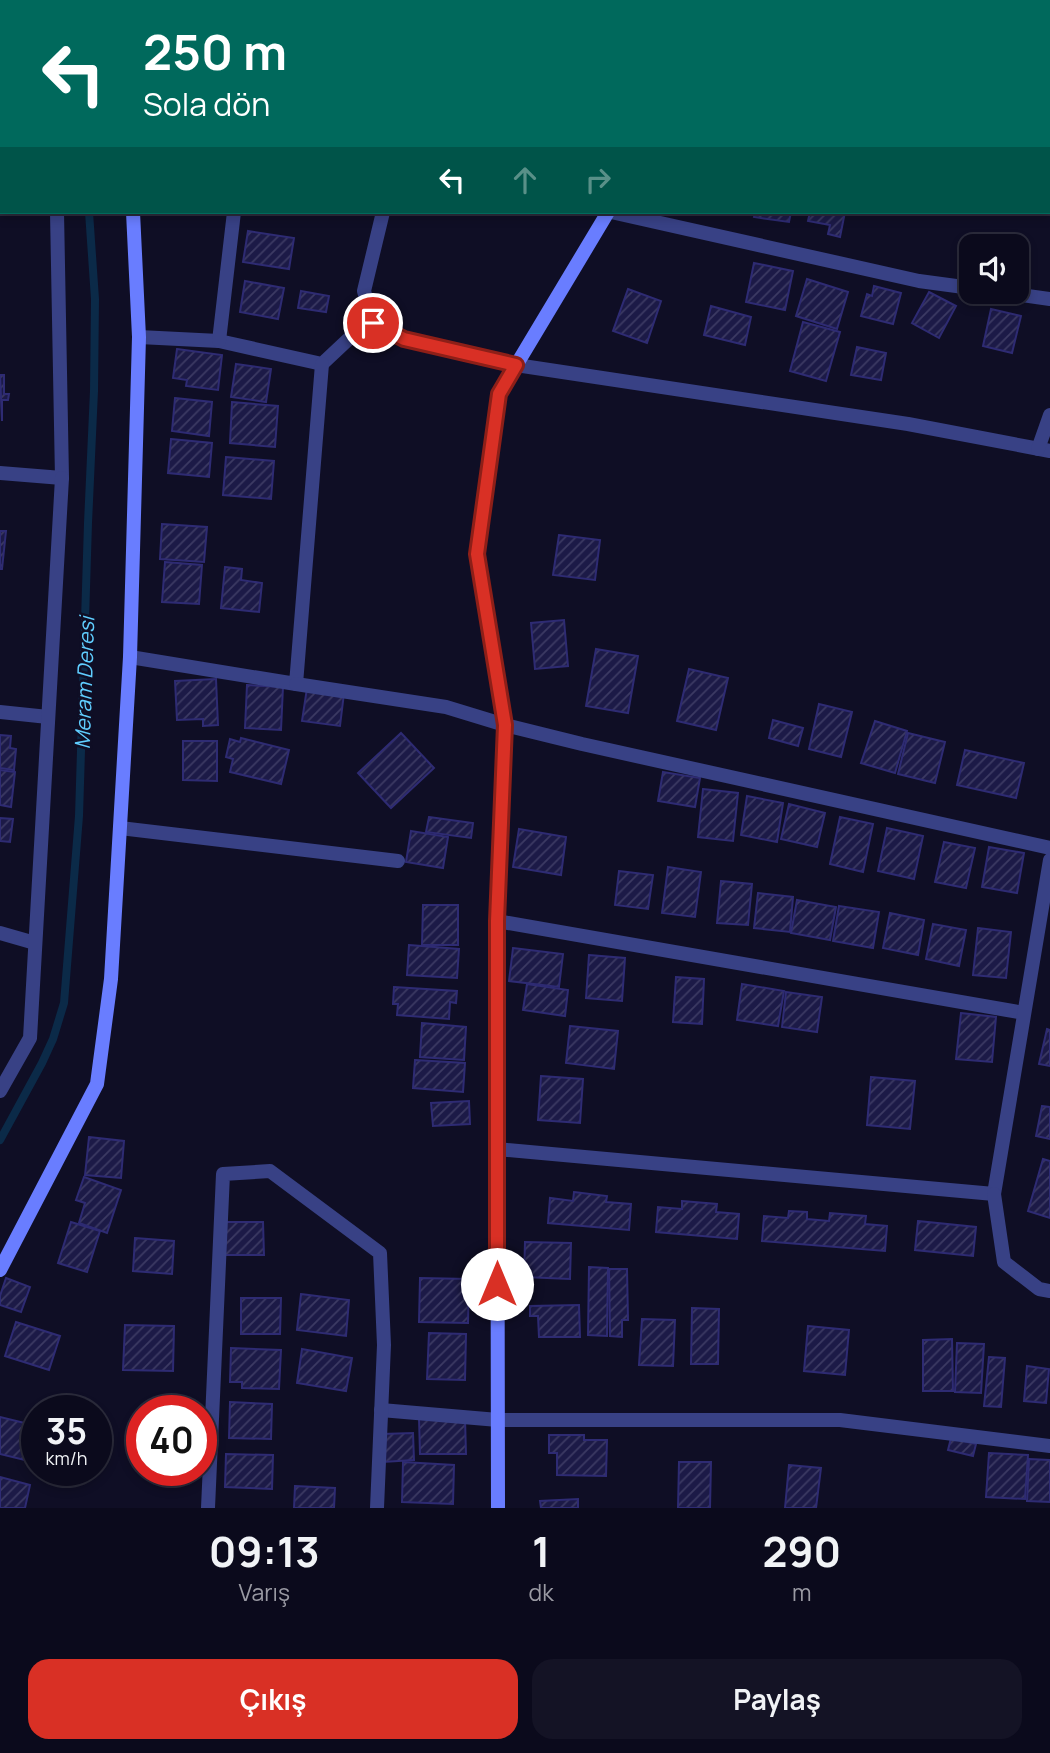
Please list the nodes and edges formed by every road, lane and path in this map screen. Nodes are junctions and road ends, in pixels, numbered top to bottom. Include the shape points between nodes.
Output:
1 (57, 214) edge
2 (133, 214) edge
3 (234, 214) edge
4 (383, 214) edge
5 (609, 214) edge
6 (619, 214) edge
7 (959, 286) edge
8 (1029, 296) edge
9 (1050, 299) edge
10 (371, 318) junction
11 (139, 337) junction
12 (219, 341) junction
13 (322, 363) junction
14 (516, 365) junction
15 (1050, 415) edge
16 (1044, 450) edge
17 (0, 473) edge
18 (62, 478) junction
19 (130, 657) junction
20 (296, 684) junction
21 (0, 712) edge
22 (48, 717) junction
23 (505, 725) junction
24 (120, 828) junction
25 (1050, 848) edge
26 (1050, 860) edge
27 (398, 861) dead end
28 (497, 921) junction
29 (0, 933) edge
30 (35, 943) junction
31 (1024, 1013) junction
32 (0, 1091) edge
33 (497, 1149) junction
34 (994, 1194) junction
35 (0, 1269) edge
36 (1050, 1291) edge
37 (382, 1410) junction
38 (498, 1420) junction
39 (1050, 1446) edge
40 (208, 1508) edge
41 (377, 1508) edge
42 (498, 1508) edge

1 - 18 street
2 - 11 street
3 - 12 street
4 - 10 street via 364,291
5 - 14 street
6 - 7 street
8 - 9 street
10 - 13 street
10 - 14 street via 404,339
11 - 12 street
11 - 19 street
12 - 13 street
13 - 20 street
14 - 16 street
14 - 23 street via 499,394 477,554
15 - 16 street
17 - 18 street
18 - 22 street
19 - 20 street
19 - 24 street
20 - 23 street via 446,707
21 - 22 street
22 - 30 street
23 - 25 street
23 - 28 street
24 - 27 street
24 - 35 street via 111,978 97,1084
26 - 31 street
28 - 31 street
28 - 33 street
29 - 30 street
30 - 32 street via 30,1038
31 - 34 street
33 - 34 street
33 - 38 street
34 - 36 street via 1004,1262 1039,1289
37 - 38 street
37 - 40 street via 380,1254 271,1171 223,1174
37 - 41 street
38 - 39 street via 840,1420
38 - 42 street

